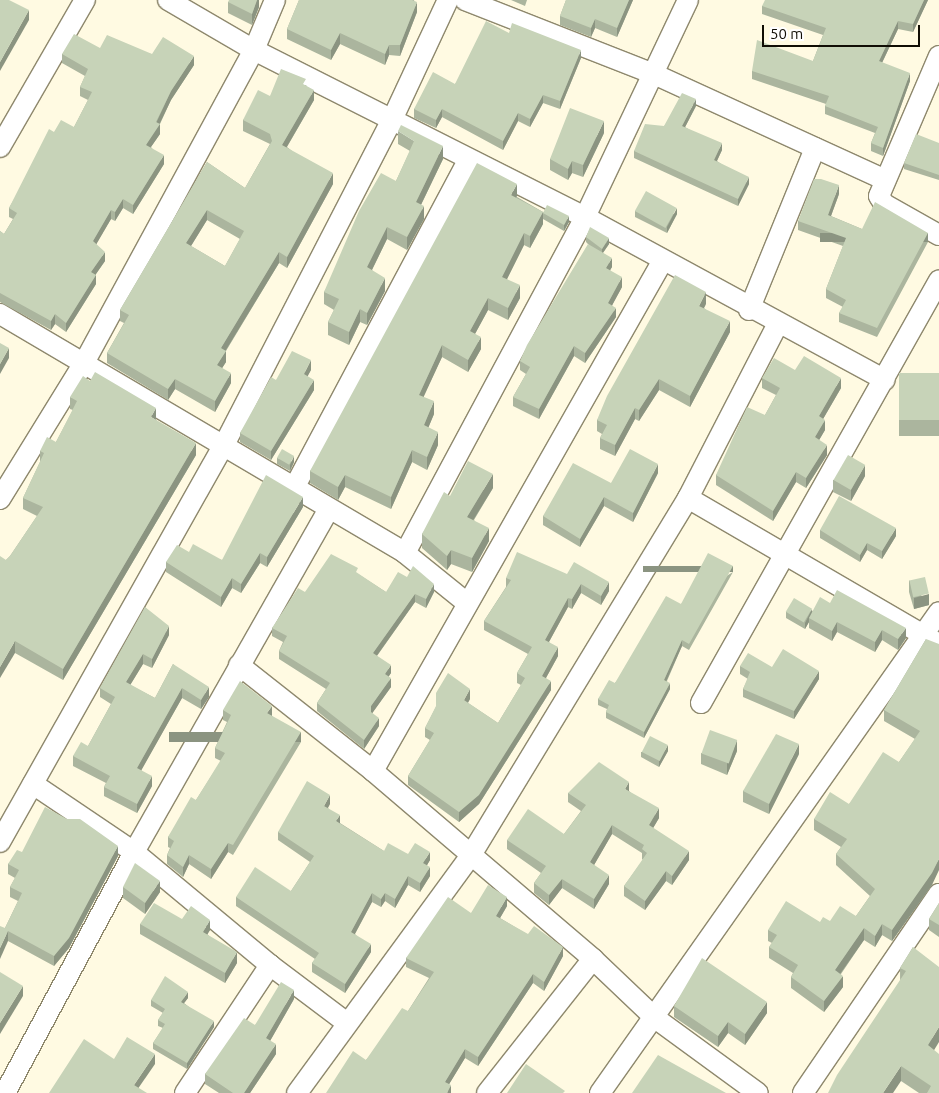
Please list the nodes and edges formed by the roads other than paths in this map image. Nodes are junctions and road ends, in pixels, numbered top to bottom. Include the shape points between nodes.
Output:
1 (85, 0) edge
2 (168, 0) edge
3 (275, 0) edge
4 (448, 0) edge
5 (466, 0) edge
6 (688, 0) edge
7 (254, 50) junction
8 (939, 56) edge
9 (656, 75) junction
10 (391, 122) junction
11 (0, 147) edge
12 (815, 148) junction
13 (468, 161) junction
14 (885, 180) junction
15 (585, 217) junction
16 (939, 236) edge
17 (662, 262) junction
18 (939, 280) edge
19 (749, 310) junction
20 (0, 314) edge
21 (778, 324) junction
22 (84, 363) junction
23 (885, 380) junction
24 (223, 446) junction
25 (294, 488) junction
26 (688, 498) junction
27 (0, 499) edge
28 (328, 511) junction
29 (405, 553) junction
30 (786, 556) junction
31 (467, 603) junction
32 (939, 612) edge
33 (931, 640) edge
34 (239, 665) junction
35 (701, 703) dead end
36 (373, 770) junction
37 (33, 784) junction
38 (0, 842) edge
39 (134, 852) junction
40 (471, 856) junction
41 (939, 894) edge
42 (593, 959) junction
43 (270, 965) junction
44 (655, 1018) junction
45 (348, 1022) junction
46 (5, 1093) edge
47 (185, 1093) edge
48 (297, 1093) edge
49 (487, 1093) edge
50 (600, 1093) edge
51 (758, 1093) edge
52 (803, 1093) edge

1 - 11 street
2 - 7 street
3 - 7 street
4 - 10 street
5 - 9 street
6 - 9 street
7 - 10 street
7 - 22 street
8 - 14 street
9 - 12 street
9 - 15 street
10 - 13 street
10 - 24 street
12 - 14 street
12 - 19 street
13 - 15 street
13 - 25 street
14 - 16 street via 879,196 884,204
15 - 17 street
15 - 29 street
17 - 19 street
17 - 31 street
18 - 23 street
19 - 21 street
20 - 22 street
21 - 23 street
21 - 26 street
22 - 24 street
22 - 27 street
23 - 30 street
24 - 25 street
24 - 37 street
25 - 28 street
26 - 30 street
26 - 40 street
28 - 29 street
28 - 34 street
29 - 31 street
30 - 33 street
30 - 35 street
31 - 36 street
32 - 33 street
33 - 44 street
34 - 36 street
34 - 39 street
36 - 40 street
37 - 38 street
37 - 39 street
39 - 43 street
39 - 46 street
40 - 42 street
40 - 45 street
41 - 52 street
42 - 44 street
42 - 49 street
43 - 45 street
43 - 47 street
44 - 50 street
44 - 51 street
45 - 48 street

